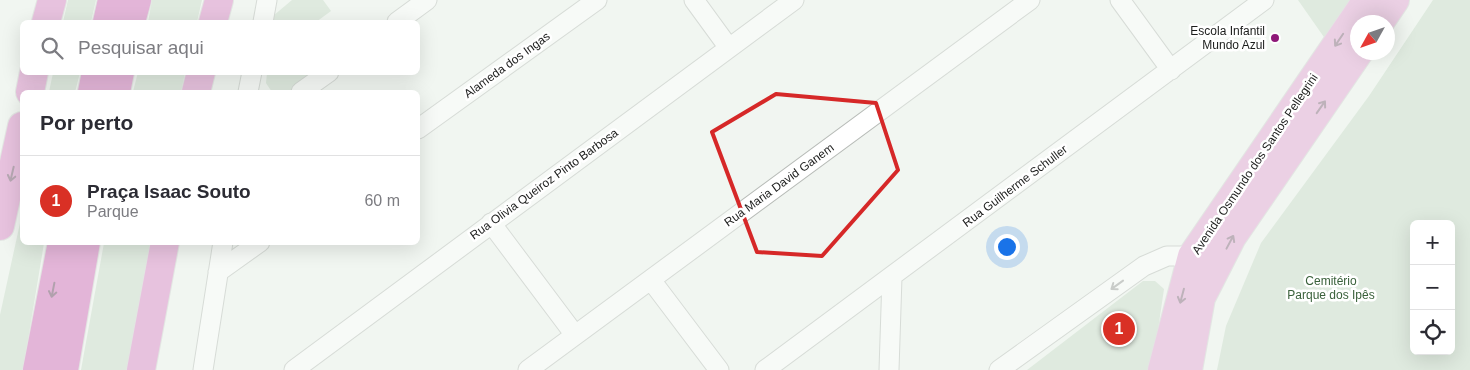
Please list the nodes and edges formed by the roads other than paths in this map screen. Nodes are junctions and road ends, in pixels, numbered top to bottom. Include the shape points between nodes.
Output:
1 (50, 0) edge
2 (112, 0) edge
3 (137, 0) edge
4 (219, 0) edge
5 (267, 0) edge
6 (427, 0) edge
7 (597, 0) edge
8 (694, 0) edge
9 (794, 0) edge
10 (1030, 0) edge
11 (1120, 0) edge
12 (1264, 0) edge
13 (1367, 0) edge
14 (1395, 0) edge
15 (1385, 15) edge
16 (46, 20) edge
17 (107, 20) edge
18 (132, 20) edge
19 (214, 20) edge
20 (263, 20) edge
21 (400, 20) edge
22 (729, 48) junction
23 (1354, 60) edge
24 (1171, 70) junction
25 (33, 75) edge
26 (95, 75) edge
27 (119, 75) edge
28 (200, 75) edge
29 (251, 75) edge
30 (324, 75) edge
31 (30, 90) edge
32 (92, 90) edge
33 (116, 90) edge
34 (196, 90) edge
35 (248, 90) edge
36 (304, 90) edge
37 (420, 128) edge
38 (20, 135) edge
39 (491, 223) junction
40 (0, 226) edge
41 (61, 245) edge
42 (85, 245) edge
43 (164, 245) edge
44 (222, 245) edge
45 (256, 245) edge
46 (1192, 256) junction
47 (218, 272) junction
48 (892, 277) junction
49 (651, 280) junction
50 (1200, 305) junction
51 (575, 335) junction
52 (37, 370) edge
53 (64, 370) edge
54 (141, 370) edge
55 (203, 370) edge
56 (294, 370) edge
57 (528, 370) edge
58 (718, 370) edge
59 (765, 370) edge
60 (889, 370) edge
61 (999, 370) edge
62 (1162, 370) edge
63 (1188, 370) edge

1 - 16 highway
2 - 17 highway
3 - 18 highway
4 - 19 highway
5 - 20 street
6 - 21 street
7 - 37 street, Alameda dos Ingas
8 - 22 street
9 - 22 street, Rua Olivia Queiroz Pinto Barbosa
10 - 49 street, Rua Maria David Ganem
11 - 24 street
12 - 24 street, Rua Guilherme Schuller
13 -> 46 main road, Avenida Osmundo dos Santos Pellegrini
14 - 15 main road
22 - 39 street, Rua Olivia Queiroz Pinto Barbosa
50 -> 23 main road, Avenida Osmundo dos Santos Pellegrini via 1232,237
24 - 48 street, Rua Guilherme Schuller
25 - 31 highway
26 - 32 highway
27 - 33 highway
28 - 34 highway
29 - 35 street
30 - 36 street
38 -> 40 highway
39 - 51 street
39 - 56 street, Rua Olivia Queiroz Pinto Barbosa
41 -> 52 highway
42 - 53 highway
43 - 54 highway
44 - 47 street
45 - 47 street
46 - 50 main road via 1202,279
46 -> 61 street via 1166,256 1144,266
46 -> 62 main road, Avenida Osmundo dos Santos Pellegrini
47 - 55 street
48 - 59 street, Rua Guilherme Schuller
48 - 60 street
49 - 51 street, Rua Maria David Ganem
49 - 58 street
50 - 63 main road, Avenida Osmundo dos Santos Pellegrini
51 - 57 street, Rua Maria David Ganem

